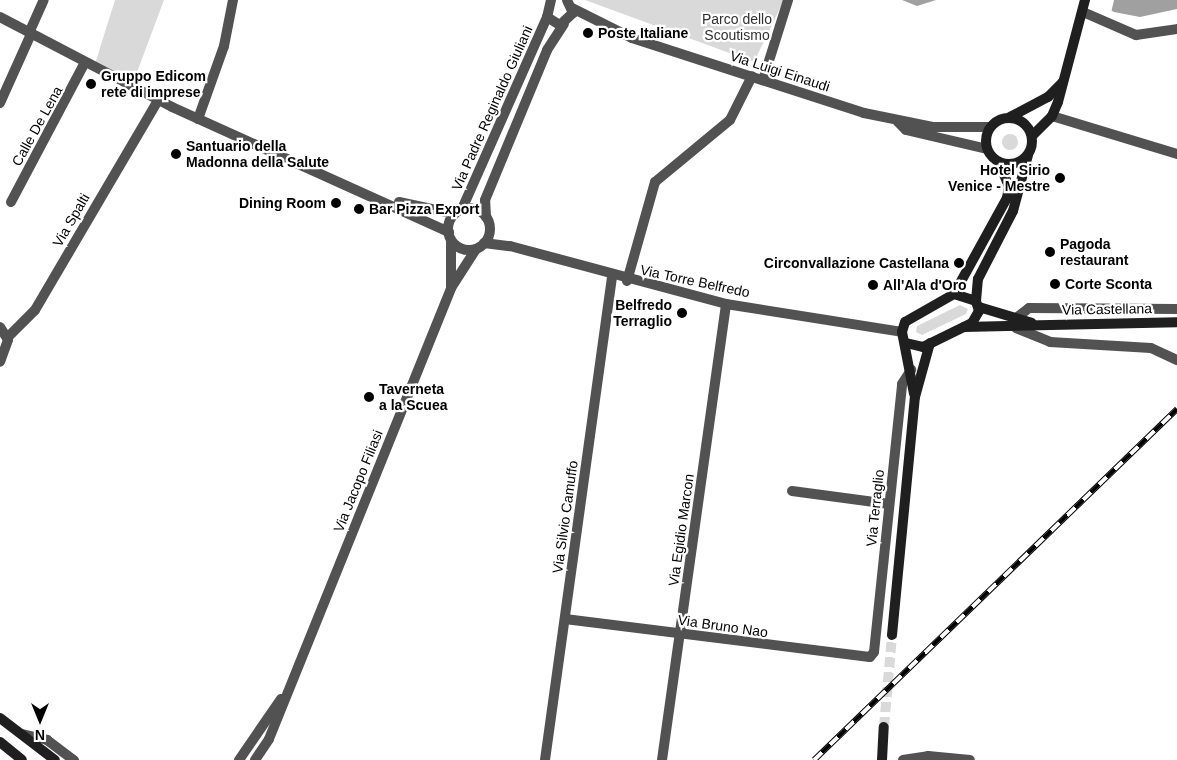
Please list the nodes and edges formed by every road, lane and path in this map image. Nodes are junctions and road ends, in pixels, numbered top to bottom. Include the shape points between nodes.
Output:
1 (44, 0) edge
2 (233, 0) edge
3 (788, 0) edge
4 (1085, 0) edge
5 (570, 4) edge
6 (546, 7) edge
7 (1083, 12) junction
8 (0, 17) edge
9 (564, 24) junction
10 (1177, 29) edge
11 (30, 33) junction
12 (85, 62) junction
13 (752, 76) junction
14 (763, 80) junction
15 (1062, 82) junction
16 (158, 100) junction
17 (0, 103) edge
18 (1052, 116) junction
19 (1010, 117) junction
20 (198, 119) junction
21 (898, 122) junction
22 (990, 127) junction
23 (1032, 136) junction
24 (987, 149) junction
25 (1177, 154) edge
26 (1028, 155) junction
27 (999, 162) junction
28 (381, 198) junction
29 (10, 202) dead end
30 (458, 211) junction
31 (486, 216) junction
32 (450, 236) junction
33 (480, 246) junction
34 (612, 277) junction
35 (627, 280) junction
36 (450, 292) junction
37 (954, 294) junction
38 (726, 304) junction
39 (977, 304) junction
40 (1177, 309) edge
41 (1177, 322) edge
42 (1016, 323) junction
43 (0, 327) edge
44 (963, 327) junction
45 (902, 332) junction
46 (8, 337) junction
47 (906, 343) junction
48 (930, 343) junction
49 (1177, 360) edge
50 (0, 362) edge
51 (911, 370) junction
52 (915, 397) junction
53 (792, 491) dead end
54 (889, 504) junction
55 (565, 620) junction
56 (680, 634) junction
57 (892, 635) tunnel mouth
58 (874, 652) joint
59 (291, 684) junction
60 (0, 718) edge
61 (884, 727) tunnel mouth
62 (22, 734) junction
63 (269, 739) junction
64 (0, 742) edge
65 (9, 750) junction
66 (15, 760) edge
67 (22, 760) edge
68 (55, 760) edge
69 (74, 760) edge
70 (239, 760) edge
71 (255, 760) edge
72 (263, 760) edge
73 (545, 760) edge
74 (662, 760) edge
75 (882, 760) edge
76 (903, 760) edge
77 (970, 760) edge

1 - 11 street
2 - 20 street via 224,46
3 - 14 street
4 - 7 street
5 - 9 street, Via Padre Reginaldo Giuliani
5 - 13 street, Via Luigi Einaudi via 632,38
6 - 9 street
6 - 30 street, Via Padre Reginaldo Giuliani
7 - 10 street via 1136,35
7 - 15 street
8 - 11 street
9 - 31 street, Via Padre Reginaldo Giuliani via 547,50 485,200
11 - 12 street
11 - 17 street
12 - 16 street
12 - 29 street, Calle De Lena
13 - 14 street, Via Luigi Einaudi
13 - 35 street via 730,120 684,161 661,175 648,193
14 - 21 street, Via Luigi Einaudi
15 - 18 street
15 - 19 street via 1048,97
16 - 20 street
16 - 46 street, Via Spalti via 35,310
18 - 23 street
18 - 25 street
19 - 22 street
19 - 23 street via 1024,123
20 - 28 street via 306,170
21 - 22 street, Via Luigi Einaudi via 952,129
21 - 24 street, Via Luigi Einaudi via 906,130 924,136
22 - 24 street
23 - 26 street
24 - 27 street
26 - 27 street via 1015,164
26 - 39 street via 1013,210 978,279
27 - 37 street via 1009,187 1008,198
28 - 30 street
28 - 32 street
30 - 31 street via 475,209
30 - 32 street
31 - 33 street via 490,232
32 - 33 street via 464,249
32 - 36 street, Via Jacopo Filiasi
33 - 34 street, Via Torre Belfredo via 510,246
33 - 36 street, Via Jacopo Filiasi
34 - 35 street, Via Torre Belfredo
34 - 55 street, Via Silvio Camuffo
35 - 38 street, Via Torre Belfredo
36 - 59 street, Via Jacopo Filiasi
37 - 39 street, Via Castellana
37 - 45 street via 909,317
38 - 45 street, Via Torre Belfredo
38 - 56 street, Via Egidio Marcon
39 - 42 street, Via Castellana
39 - 44 street via 976,319
40 - 42 street, Via Castellana via 1030,308
41 - 42 street, Via Castellana
42 - 44 street, Via Castellana
42 - 49 street, Via Castellana via 1050,342 1151,348
43 - 46 street
44 - 48 street
45 - 47 street, Via Terraglio
46 - 50 street
47 - 48 street via 918,348
47 - 51 street, Via Terraglio
48 - 52 street, Via Terraglio
51 - 52 street, Via Terraglio
51 - 54 street, Via Terraglio via 902,384
52 - 57 street, Via Terraglio
53 - 54 street
54 - 58 street, Via Terraglio
55 - 56 street, Via Bruno Nao
55 - 73 street, Via Silvio Camuffo
56 - 58 street, Via Bruno Nao via 861,659
56 - 74 street, Via Egidio Marcon
59 - 63 street
59 - 70 street
60 - 62 street
61 - 75 street
62 - 68 street
62 - 69 street via 47,740
63 - 71 street
63 - 72 street
64 - 65 street
65 - 66 street
65 - 67 street
76 - 77 street via 928,756

